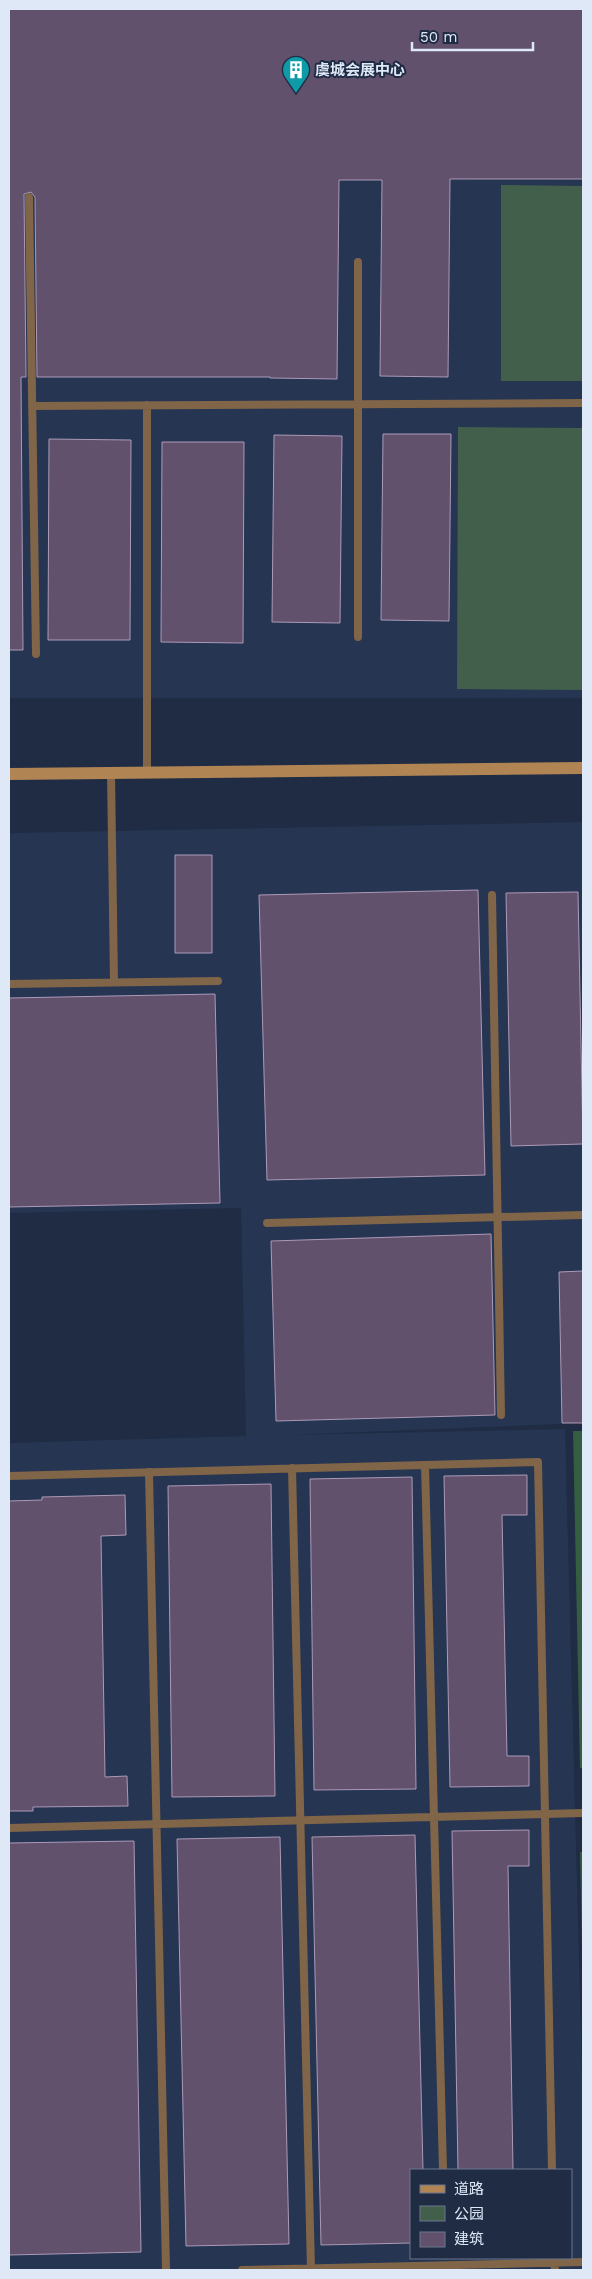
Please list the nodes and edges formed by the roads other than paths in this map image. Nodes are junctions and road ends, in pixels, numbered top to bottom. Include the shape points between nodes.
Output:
1 (29, 197) dead end
2 (358, 262) dead end
3 (358, 403) junction
4 (583, 403) edge
5 (147, 405) junction
6 (32, 406) junction
7 (358, 637) dead end
8 (36, 654) dead end
9 (583, 768) edge
10 (148, 772) junction
11 (110, 773) junction
12 (9, 774) edge
13 (492, 895) dead end
14 (218, 981) dead end
15 (114, 982) junction
16 (9, 984) edge
17 (583, 1215) edge
18 (497, 1218) junction
19 (267, 1223) dead end
20 (501, 1415) dead end
21 (425, 1465) junction
22 (292, 1468) junction
23 (149, 1472) junction
24 (9, 1476) edge
25 (583, 1813) edge
26 (543, 1814) junction
27 (434, 1817) junction
28 (300, 1820) junction
29 (156, 1824) junction
30 (9, 1828) edge
31 (443, 2169) edge
32 (552, 2169) edge
33 (583, 2262) edge
34 (555, 2264) edge
35 (445, 2265) edge
36 (166, 2270) edge
37 (242, 2270) edge
38 (311, 2270) edge

1 - 6 lane
2 - 3 lane
3 - 4 lane
3 - 5 lane
3 - 7 lane
5 - 6 lane
5 - 10 lane
6 - 8 lane
9 - 10 main road
10 - 11 main road
11 - 12 main road
11 - 15 lane
13 - 18 lane
14 - 15 lane
15 - 16 lane
17 - 18 lane
18 - 19 lane
18 - 20 lane
21 - 22 lane
21 - 26 lane via 538,1462
21 - 27 lane
22 - 23 lane
22 - 28 lane
23 - 24 lane
23 - 29 lane
25 - 26 lane
26 - 27 lane
26 - 32 lane
27 - 28 lane
27 - 31 lane
28 - 29 lane
28 - 38 lane
29 - 30 lane
29 - 36 lane
33 - 34 lane
34 - 35 lane
35 - 38 lane
37 - 38 lane

